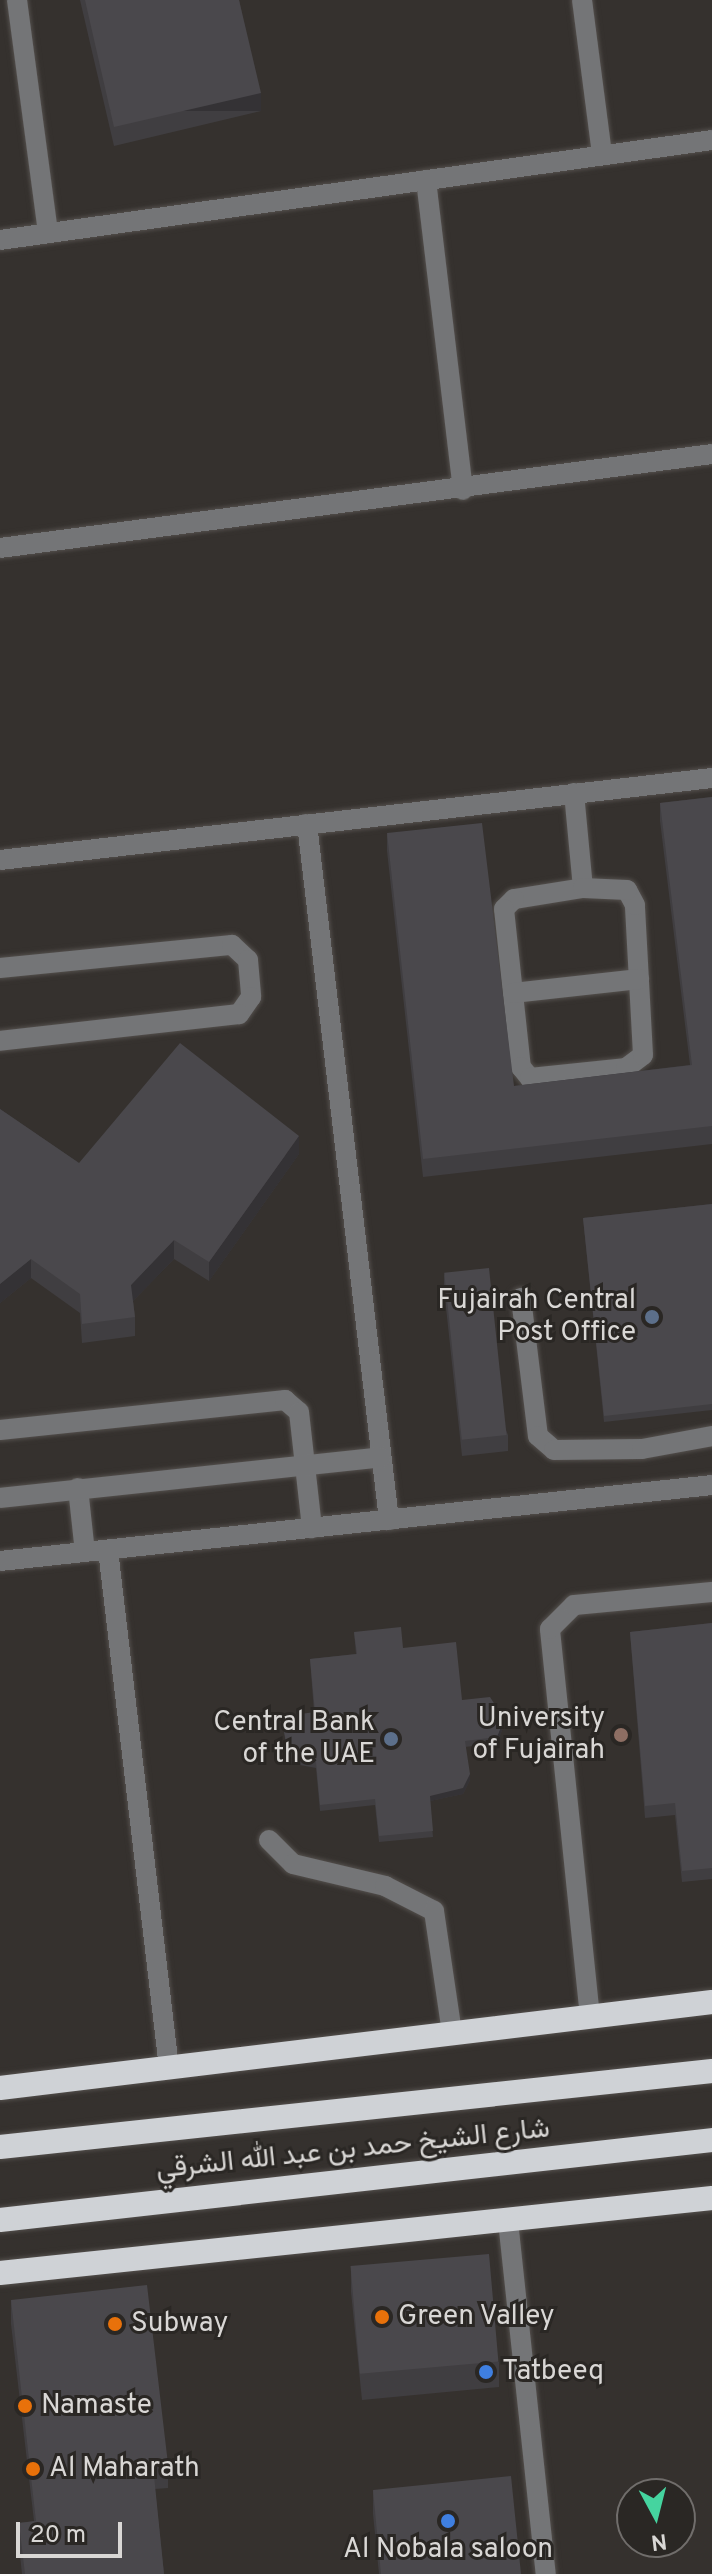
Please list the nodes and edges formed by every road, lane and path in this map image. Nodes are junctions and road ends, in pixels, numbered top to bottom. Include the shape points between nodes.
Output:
1 (17, 0) edge
2 (582, 0) edge
3 (712, 140) edge
4 (602, 155) junction
5 (426, 180) junction
6 (48, 233) junction
7 (0, 240) edge
8 (712, 454) edge
9 (463, 490) junction
10 (0, 548) edge
11 (712, 778) edge
12 (574, 793) junction
13 (307, 824) junction
14 (0, 860) edge
15 (583, 888) junction
16 (0, 968) edge
17 (639, 979) junction
18 (513, 993) junction
19 (0, 1041) edge
20 (521, 1298) dead end
21 (0, 1430) edge
22 (712, 1436) edge
23 (381, 1457) junction
24 (304, 1465) junction
25 (712, 1485) edge
26 (78, 1488) junction
27 (0, 1498) edge
28 (389, 1520) junction
29 (312, 1528) junction
30 (108, 1550) junction
31 (85, 1552) junction
32 (0, 1561) edge
33 (712, 1592) edge
34 (269, 1840) dead end
35 (712, 2002) edge
36 (590, 2017) junction
37 (452, 2033) junction
38 (169, 2068) junction
39 (712, 2071) edge
40 (0, 2088) edge
41 (712, 2140) edge
42 (0, 2147) edge
43 (712, 2198) edge
44 (0, 2220) edge
45 (508, 2221) junction
46 (0, 2273) edge
47 (546, 2574) edge

1 - 6 street
2 - 4 street
3 - 4 street
4 - 5 street
5 - 6 street
5 - 9 street
6 - 7 street
8 - 9 street
9 - 10 street
11 - 12 street
12 - 13 street
12 - 15 street
13 - 14 street
13 - 23 street
15 - 17 street via 627,890
15 - 18 street via 514,899 504,909
16 - 19 street via 232,945 248,960 251,997 239,1014
17 - 18 street
17 - 18 street via 643,1055 638,1064 613,1069 524,1075
20 - 22 street via 538,1436 554,1450 642,1449
21 - 24 street via 285,1400 299,1412
23 - 24 street
23 - 28 street
24 - 26 street
24 - 29 street
25 - 28 street
26 - 27 street
26 - 31 street
28 - 29 street
29 - 30 street
30 - 31 street
30 - 38 street
31 - 32 street
33 - 36 street via 574,1605 550,1629
34 - 37 street via 293,1864 385,1886 434,1911
35 - 36 highway
36 - 37 highway
37 - 38 highway
38 - 40 highway
39 - 42 highway, شارع الشيخ حمد بن عبد الله الشرقي
41 - 44 highway, شارع الشيخ حمد بن عبد الله الشرقي
43 - 45 highway
45 - 46 highway
45 - 47 street

